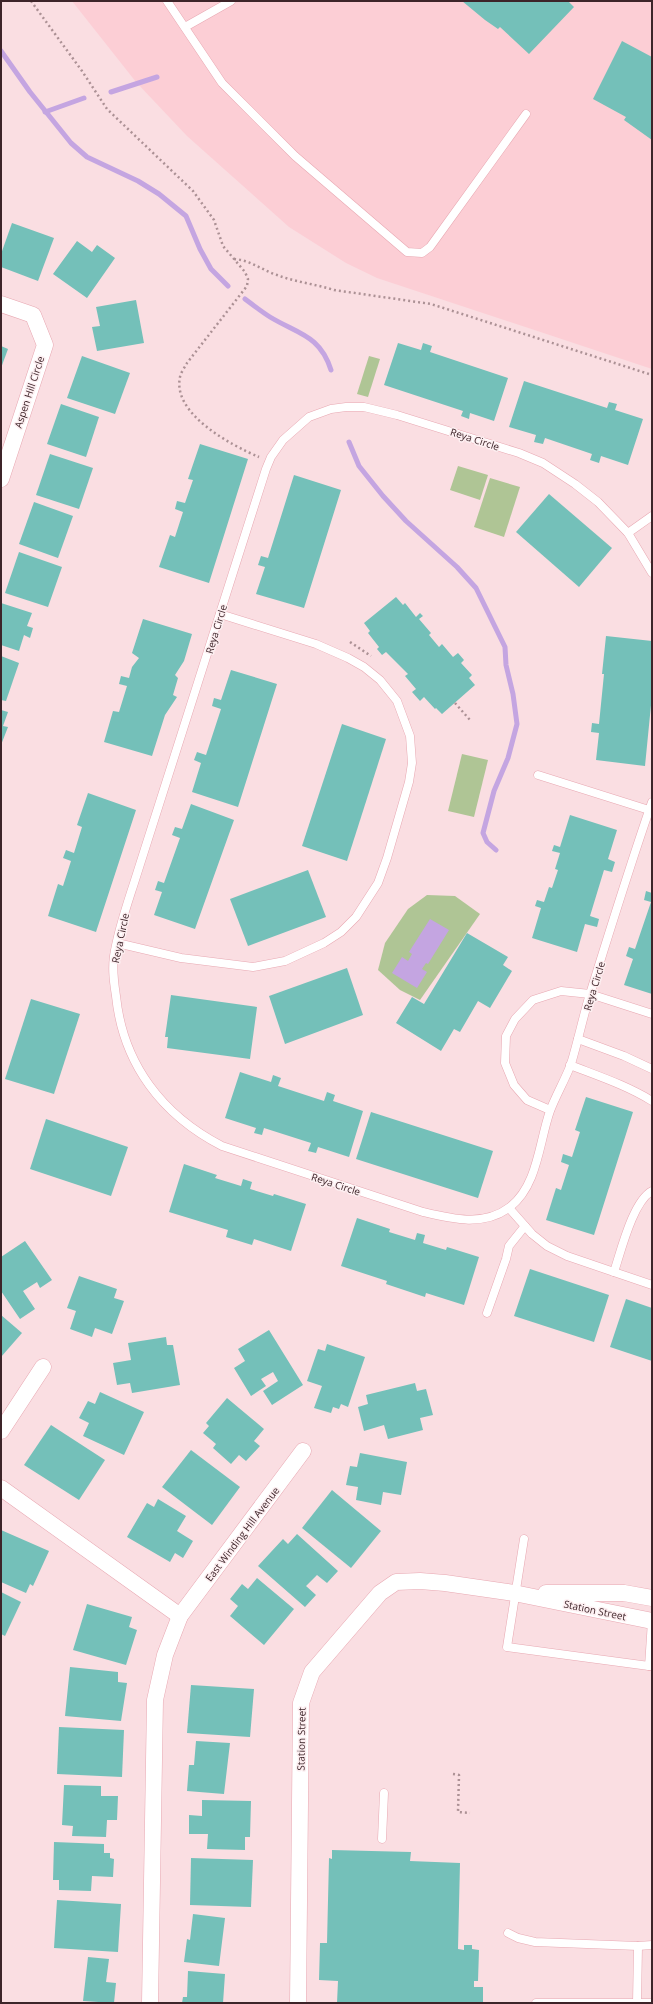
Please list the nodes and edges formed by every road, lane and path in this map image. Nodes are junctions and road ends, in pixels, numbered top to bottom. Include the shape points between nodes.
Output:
1 (31, 1) edge
2 (167, 1) edge
3 (231, 1) edge
4 (185, 27) junction
5 (526, 114) dead end
6 (234, 259) junction
7 (1, 304) edge
8 (652, 375) edge
9 (270, 461) junction
10 (1, 479) edge
11 (652, 516) edge
12 (628, 533) junction
13 (652, 573) edge
14 (220, 614) junction
15 (455, 703) dead end
16 (470, 720) dead end
17 (538, 775) dead end
18 (652, 802) edge
19 (649, 810) junction
20 (117, 943) junction
21 (590, 994) junction
22 (652, 1014) edge
23 (578, 1039) junction
24 (570, 1065) junction
25 (652, 1069) edge
26 (652, 1101) edge
27 (550, 1110) junction
28 (652, 1191) edge
29 (509, 1208) junction
30 (525, 1226) junction
31 (614, 1272) junction
32 (652, 1284) edge
33 (487, 1313) dead end
34 (43, 1367) dead end
35 (1, 1431) edge
36 (303, 1451) dead end
37 (1, 1488) edge
38 (524, 1539) dead end
39 (514, 1593) junction
40 (652, 1598) edge
41 (180, 1616) junction
42 (652, 1621) edge
43 (650, 1666) edge
44 (453, 1774) dead end
45 (384, 1793) dead end
46 (470, 1813) dead end
47 (382, 1839) dead end
48 (508, 1933) dead end
49 (652, 1945) edge
50 (638, 1946) junction
51 (150, 2003) edge
52 (298, 2003) edge
53 (536, 2003) edge
54 (637, 2003) edge
55 (652, 2003) edge

1 - 6 path via 108,108 193,191 214,220 223,246
2 - 4 lane
3 - 4 lane
4 - 5 lane via 222,83 295,156 407,252 422,253 430,247
6 - 8 path via 243,259 296,282 431,304
6 - 9 path via 245,272 247,286 187,363 180,377 181,394 187,407 203,425
7 - 10 street, Aspen Hill Circle via 33,315 45,345
9 - 12 lane, Reya Circle via 274,451 290,432 309,417 331,409 364,407 456,433 543,463 598,502
9 - 14 lane, Reya Circle
11 - 12 lane
12 - 13 lane, Reya Circle
14 - 20 lane, Reya Circle
14 - 20 lane via 316,644 348,658 380,680 397,701 410,736 412,763 387,858 378,883 356,918 324,943 285,961 253,967 181,958
15 - 16 path
17 - 19 lane
18 - 19 lane, Reya Circle
19 - 21 lane, Reya Circle
20 - 29 lane, Reya Circle via 113,972 117,1010 130,1052 145,1080 164,1102 180,1120 204,1137 222,1146 335,1184 455,1220 474,1220
21 - 22 lane
21 - 23 lane, Reya Circle
21 - 27 lane via 561,991 533,1000 515,1019 506,1036 505,1063 514,1085 528,1100
23 - 24 lane, Reya Circle
23 - 25 lane
24 - 26 lane via 612,1081
24 - 27 lane, Reya Circle
27 - 29 lane, Reya Circle via 528,1183
28 - 31 lane via 646,1194 638,1206
29 - 30 lane
30 - 31 lane via 547,1246 567,1256
30 - 33 lane via 509,1246
31 - 32 lane
34 - 35 street
36 - 41 street, East Winding Hill Avenue
37 - 41 street
38 - 39 lane
39 - 40 street, Station Street via 624,1593
39 - 42 street, Station Street
39 - 43 lane via 507,1647
39 - 52 street, Station Street via 433,1582 396,1582 380,1593 312,1672 301,1703
41 - 51 street, East Winding Hill Avenue via 165,1655 155,1700
42 - 43 lane
44 - 46 path via 459,1774 458,1812
45 - 47 lane
48 - 50 lane via 534,1942
49 - 50 lane
50 - 54 lane
53 - 54 lane
54 - 55 lane

